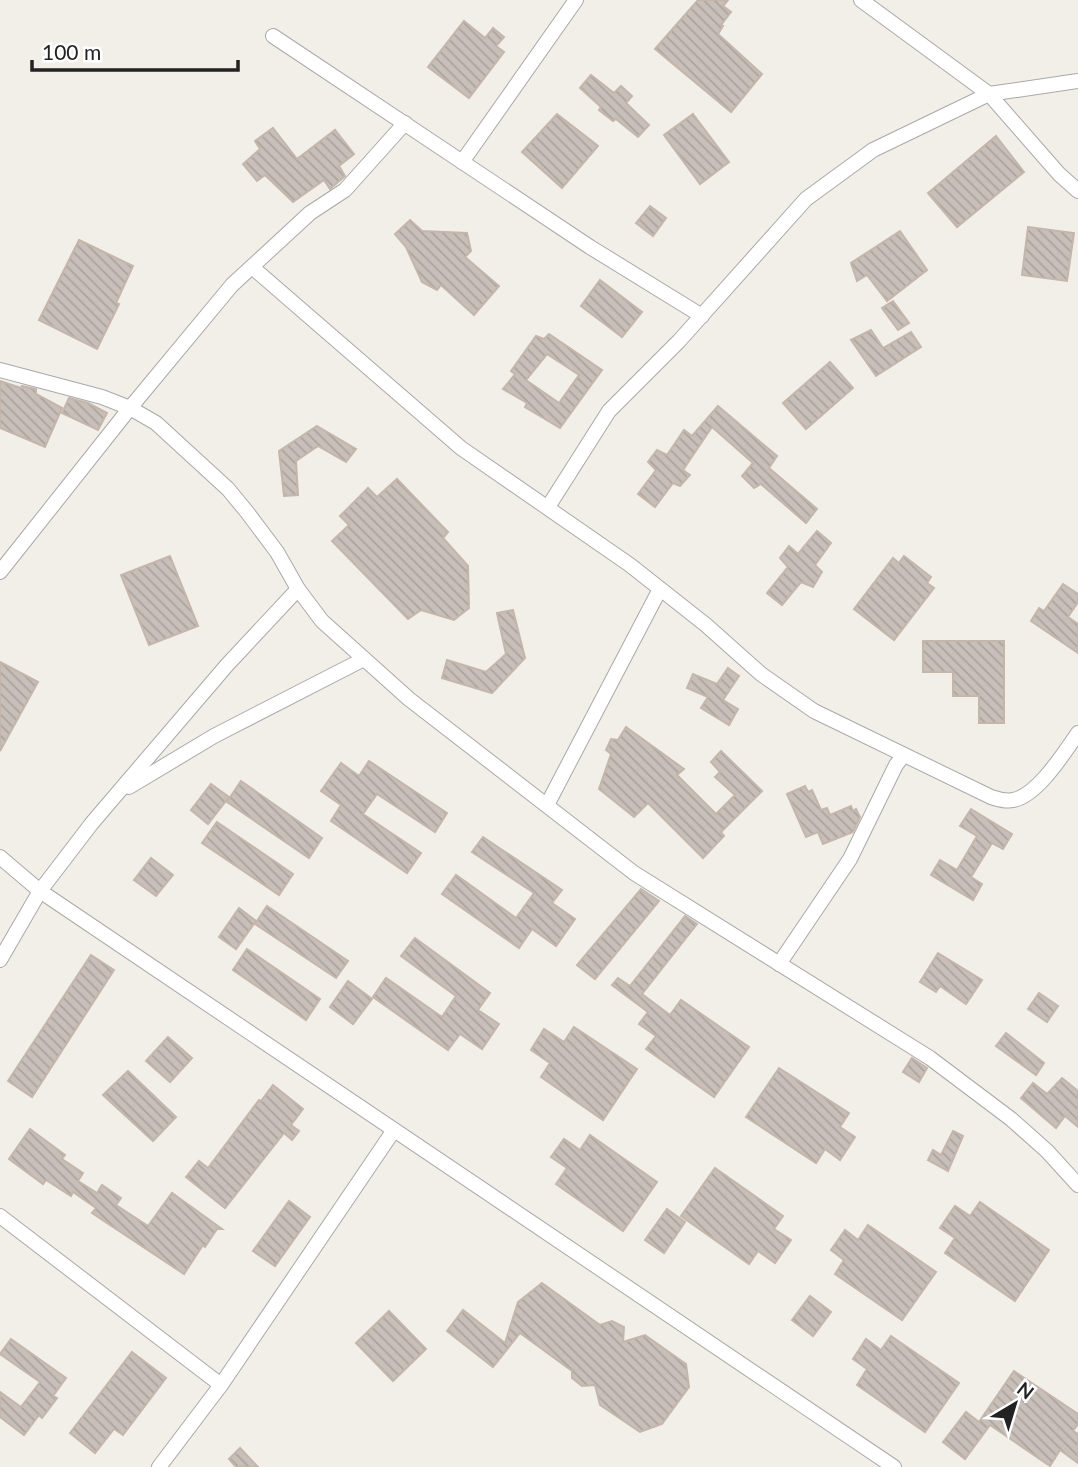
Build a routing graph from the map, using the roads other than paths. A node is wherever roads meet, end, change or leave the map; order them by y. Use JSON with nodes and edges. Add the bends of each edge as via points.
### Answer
{"nodes":[{"id":1,"x":576,"y":0,"type":"edge"},
{"id":2,"x":861,"y":0,"type":"edge"},
{"id":3,"x":273,"y":36,"type":"dead end"},
{"id":4,"x":1078,"y":81,"type":"edge"},
{"id":5,"x":989,"y":94,"type":"junction"},
{"id":6,"x":405,"y":123,"type":"junction"},
{"id":7,"x":462,"y":162,"type":"junction"},
{"id":8,"x":1078,"y":191,"type":"edge"},
{"id":9,"x":252,"y":267,"type":"junction"},
{"id":10,"x":702,"y":316,"type":"junction"},
{"id":11,"x":0,"y":370,"type":"edge"},
{"id":12,"x":130,"y":408,"type":"junction"},
{"id":13,"x":548,"y":507,"type":"junction"},
{"id":14,"x":0,"y":572,"type":"edge"},
{"id":15,"x":298,"y":589,"type":"junction"},
{"id":16,"x":660,"y":589,"type":"junction"},
{"id":17,"x":364,"y":659,"type":"junction"},
{"id":18,"x":1078,"y":733,"type":"edge"},
{"id":19,"x":903,"y":756,"type":"junction"},
{"id":20,"x":118,"y":793,"type":"junction"},
{"id":21,"x":547,"y":805,"type":"junction"},
{"id":22,"x":0,"y":858,"type":"edge"},
{"id":23,"x":40,"y":891,"type":"junction"},
{"id":24,"x":0,"y":960,"type":"edge"},
{"id":25,"x":779,"y":964,"type":"junction"},
{"id":26,"x":394,"y":1130,"type":"junction"},
{"id":27,"x":1078,"y":1185,"type":"edge"},
{"id":28,"x":0,"y":1216,"type":"edge"},
{"id":29,"x":220,"y":1385,"type":"junction"},
{"id":30,"x":159,"y":1467,"type":"edge"},
{"id":31,"x":894,"y":1467,"type":"edge"}],
"edges":[{"from":1,"to":7,"type":"street"},
{"from":2,"to":5,"type":"street"},
{"from":3,"to":6,"type":"street"},
{"from":4,"to":5,"type":"street"},
{"from":5,"to":8,"type":"street"},
{"from":5,"to":10,"type":"street","via":[[873,150],[806,199]]},
{"from":6,"to":7,"type":"street"},
{"from":6,"to":9,"type":"street","via":[[345,190],[310,213]]},
{"from":7,"to":10,"type":"street"},
{"from":9,"to":12,"type":"street"},
{"from":9,"to":13,"type":"street","via":[[461,448]]},
{"from":10,"to":13,"type":"street","via":[[609,411]]},
{"from":11,"to":12,"type":"street"},
{"from":12,"to":14,"type":"street"},
{"from":12,"to":15,"type":"street","via":[[156,424],[228,489],[277,552]]},
{"from":13,"to":16,"type":"street"},
{"from":15,"to":17,"type":"street","via":[[322,621]]},
{"from":15,"to":20,"type":"street"},
{"from":16,"to":19,"type":"street","via":[[761,674],[814,711]]},
{"from":16,"to":21,"type":"street"},
{"from":17,"to":20,"type":"street","via":[[214,736]]},
{"from":17,"to":21,"type":"street"},
{"from":18,"to":19,"type":"street","via":[[1029,794],[1015,800],[990,797]]},
{"from":19,"to":25,"type":"street","via":[[850,859]]},
{"from":20,"to":23,"type":"street"},
{"from":21,"to":25,"type":"street","via":[[634,873]]},
{"from":22,"to":23,"type":"street"},
{"from":23,"to":24,"type":"street"},
{"from":23,"to":26,"type":"street"},
{"from":25,"to":27,"type":"street","via":[[964,1083],[1047,1151]]},
{"from":26,"to":29,"type":"street"},
{"from":26,"to":31,"type":"street"},
{"from":28,"to":29,"type":"street"},
{"from":29,"to":30,"type":"street"}]}
